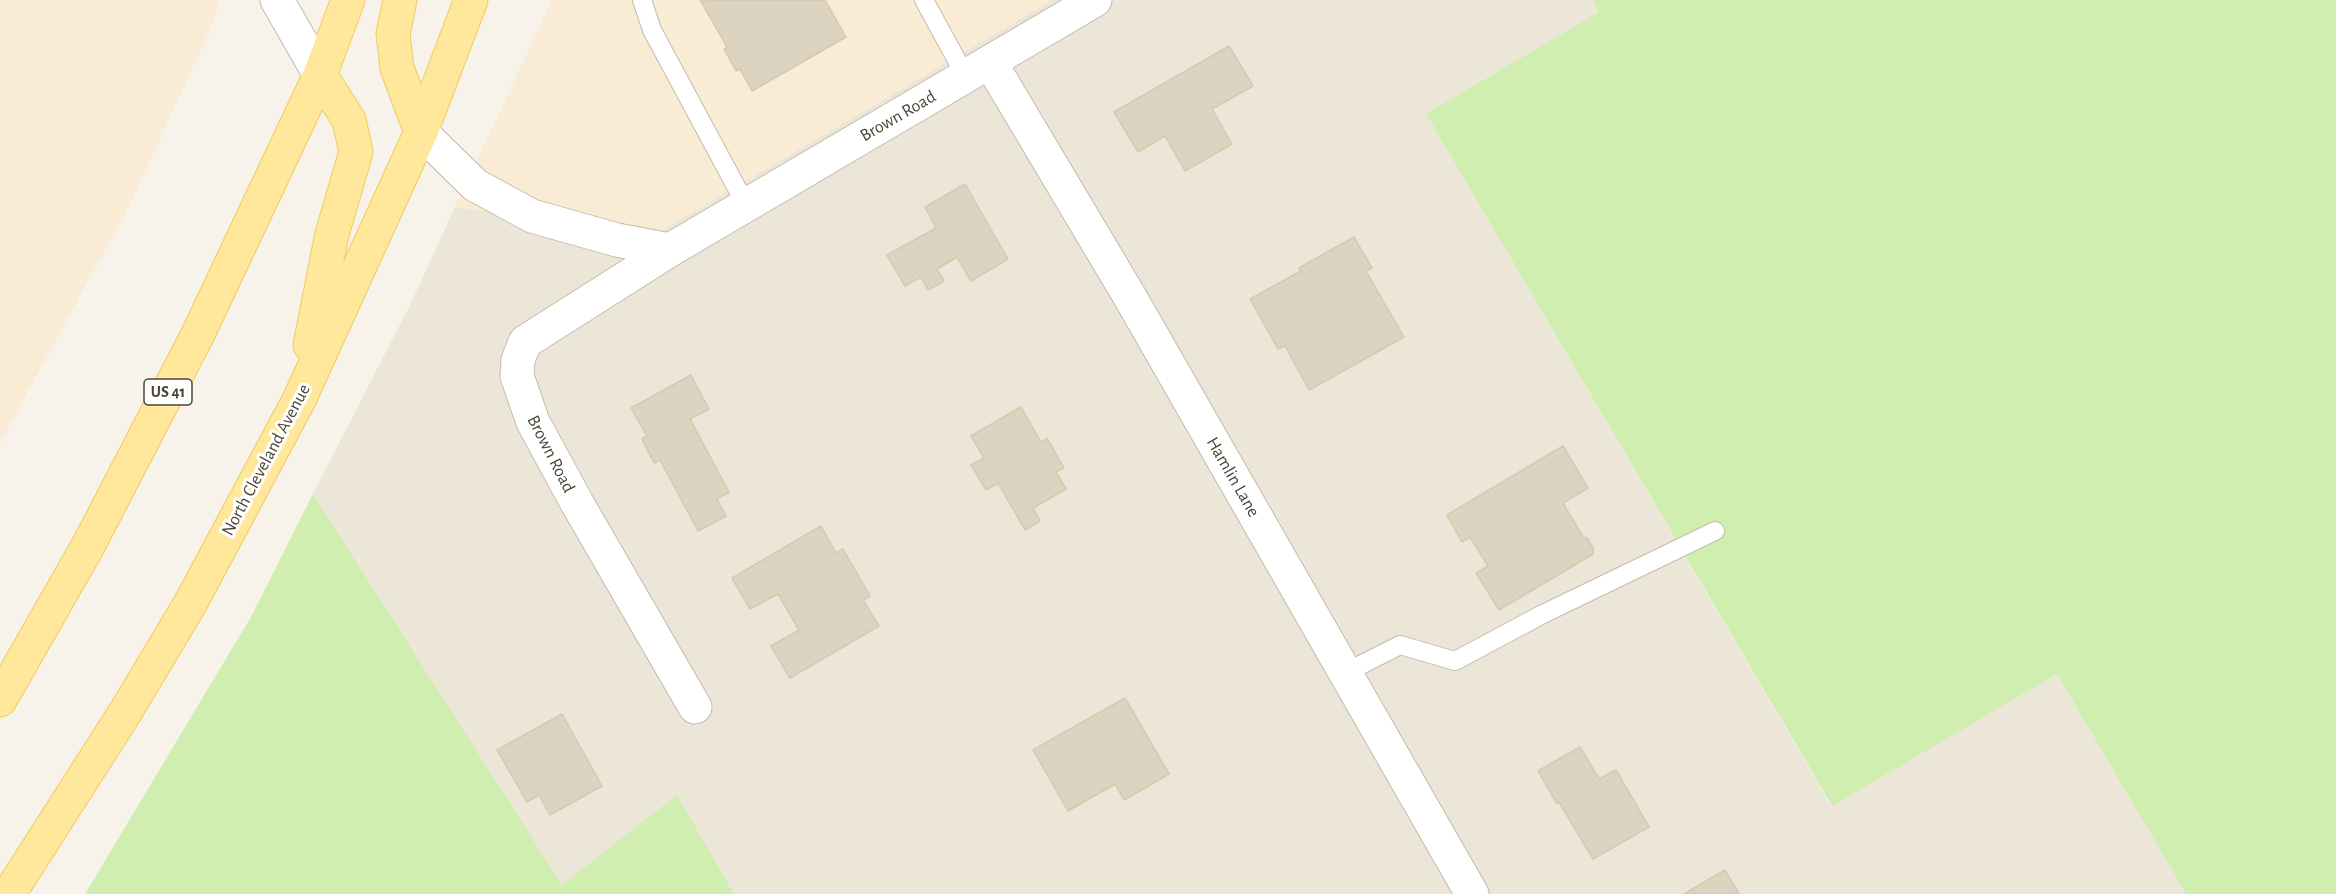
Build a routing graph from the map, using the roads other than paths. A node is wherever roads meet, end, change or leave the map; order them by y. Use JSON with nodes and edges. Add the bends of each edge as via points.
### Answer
{"nodes":[{"id":1,"x":277,"y":0,"type":"edge"},
{"id":2,"x":348,"y":0,"type":"edge"},
{"id":3,"x":400,"y":0,"type":"edge"},
{"id":4,"x":471,"y":0,"type":"edge"},
{"id":5,"x":642,"y":0,"type":"edge"},
{"id":6,"x":924,"y":0,"type":"edge"},
{"id":7,"x":1095,"y":0,"type":"edge"},
{"id":8,"x":978,"y":69,"type":"junction"},
{"id":9,"x":320,"y":75,"type":"junction"},
{"id":10,"x":421,"y":132,"type":"junction"},
{"id":11,"x":746,"y":205,"type":"junction"},
{"id":12,"x":670,"y":250,"type":"junction"},
{"id":13,"x":299,"y":400,"type":"junction"},
{"id":14,"x":1715,"y":531,"type":"dead end"},
{"id":15,"x":1345,"y":673,"type":"junction"},
{"id":16,"x":0,"y":700,"type":"edge"},
{"id":17,"x":696,"y":707,"type":"dead end"},
{"id":18,"x":11,"y":893,"type":"edge"},
{"id":19,"x":1472,"y":894,"type":"edge"}],
"edges":[{"from":1,"to":9,"type":"street"},
{"from":2,"to":9,"type":"main road","number":"US 41"},
{"from":3,"to":10,"type":"main road","via":[[393,34],[397,68]]},
{"from":4,"to":10,"type":"main road","name":"North Cleveland Avenue"},
{"from":5,"to":11,"type":"lane","via":[[652,30]]},
{"from":6,"to":8,"type":"lane"},
{"from":7,"to":8,"type":"street","name":"Brown Road"},
{"from":8,"to":11,"type":"street","name":"Brown Road"},
{"from":8,"to":15,"type":"street","name":"Hamlin Lane","via":[[1124,287]]},
{"from":9,"to":13,"type":"main road","via":[[349,120],[356,152],[332,234]]},
{"from":9,"to":16,"type":"main road","number":"US 41","via":[[193,344],[88,546]]},
{"from":10,"to":12,"type":"street","via":[[475,185],[532,216]]},
{"from":10,"to":13,"type":"main road","name":"North Cleveland Avenue"},
{"from":11,"to":12,"type":"street","name":"Brown Road"},
{"from":12,"to":17,"type":"street","name":"Brown Road","via":[[525,342],[517,376],[538,432],[576,503]]},
{"from":13,"to":18,"type":"main road","name":"North Cleveland Avenue","via":[[190,604]]},
{"from":14,"to":15,"type":"lane","via":[[1455,661],[1400,645]]},
{"from":15,"to":19,"type":"street","name":"Hamlin Lane"}]}
